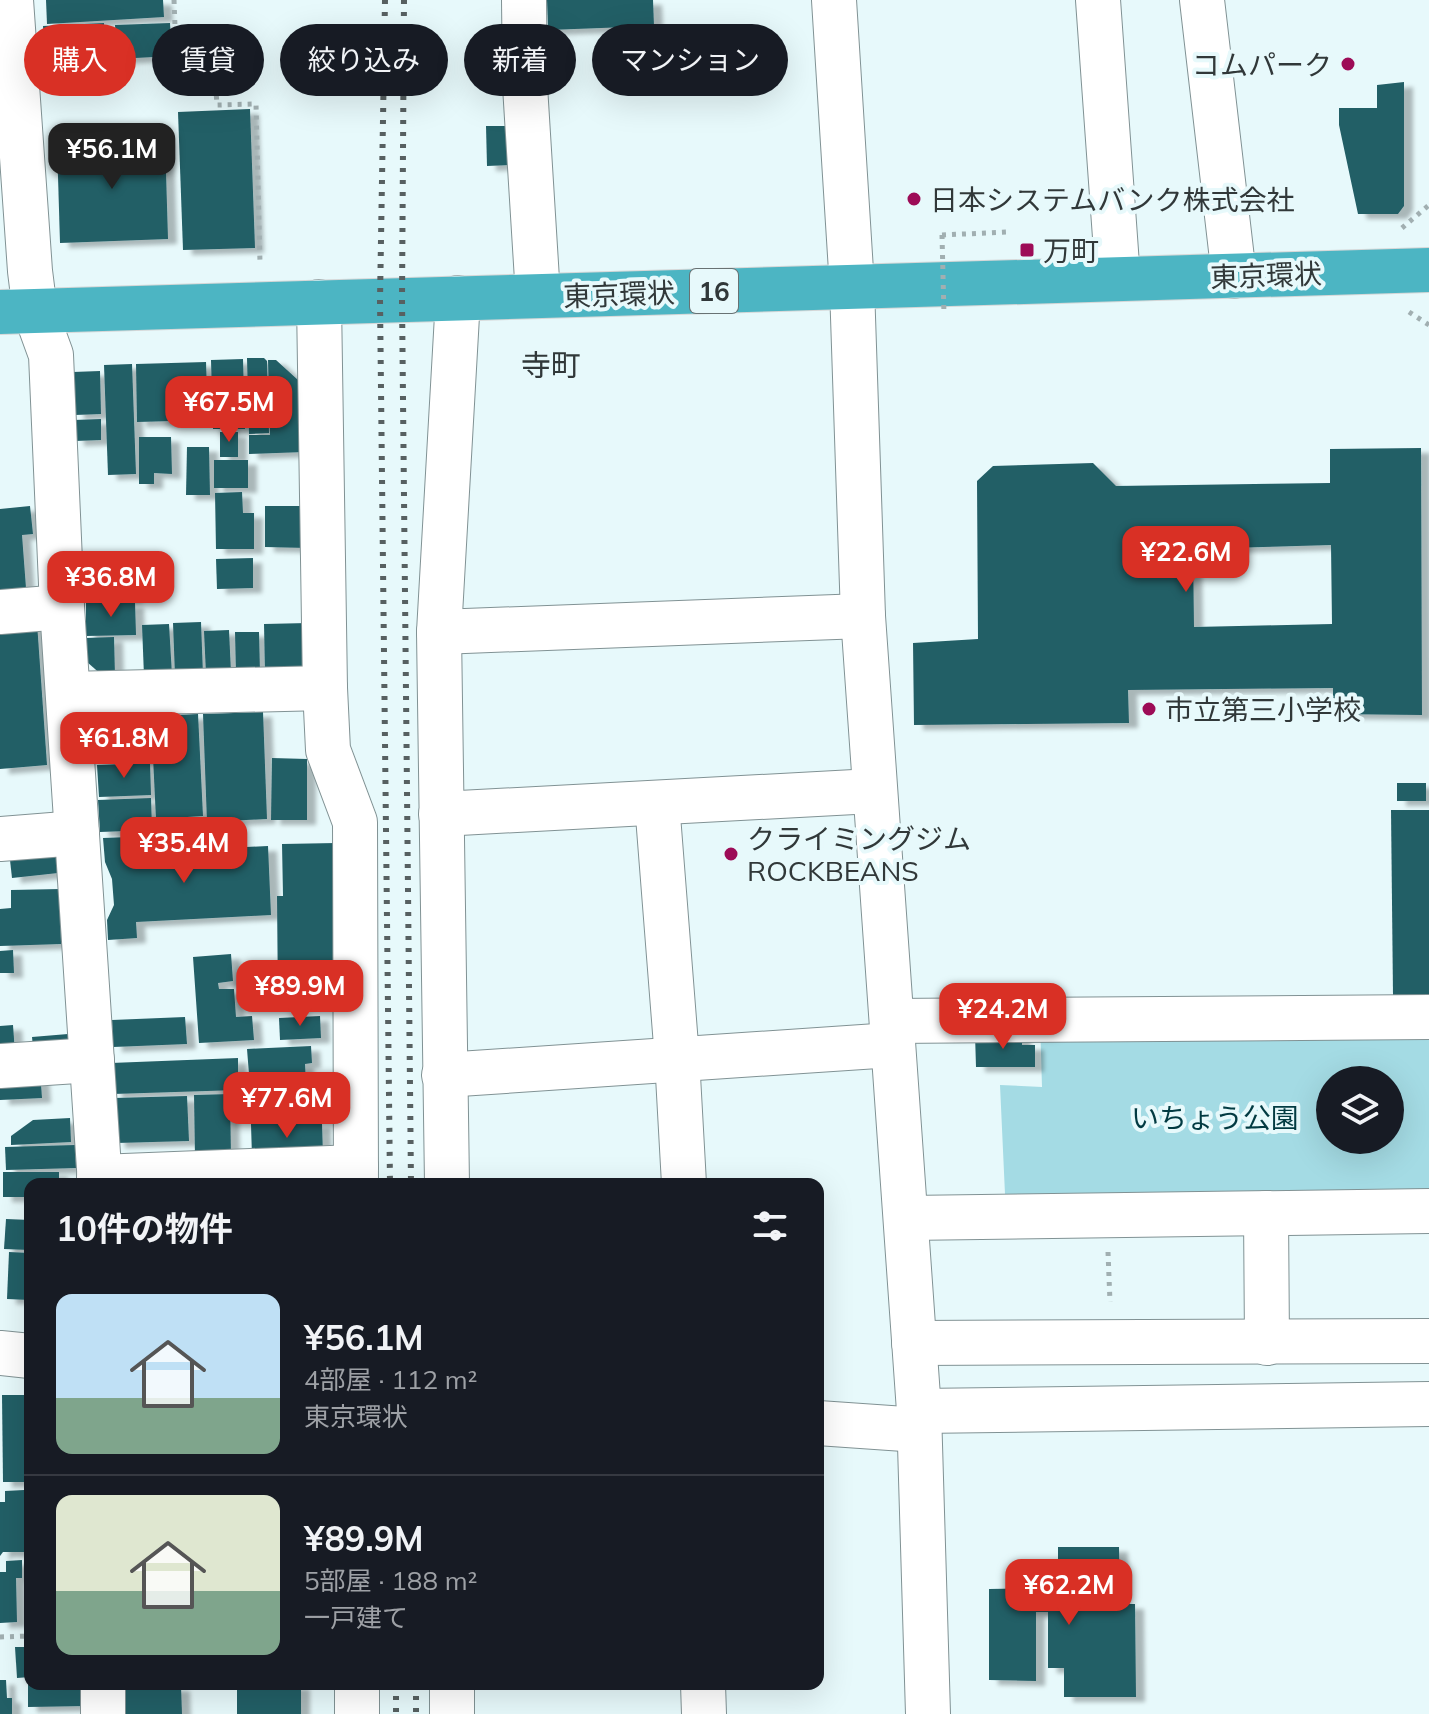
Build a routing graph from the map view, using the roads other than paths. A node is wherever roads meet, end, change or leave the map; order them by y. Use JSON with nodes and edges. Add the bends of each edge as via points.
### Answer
{"nodes":[{"id":1,"x":11,"y":0,"type":"edge"},
{"id":2,"x":524,"y":0,"type":"edge"},
{"id":3,"x":834,"y":0,"type":"edge"},
{"id":4,"x":1098,"y":0,"type":"edge"},
{"id":5,"x":1202,"y":0,"type":"edge"},
{"id":6,"x":1429,"y":270,"type":"edge"},
{"id":7,"x":1234,"y":276,"type":"junction"},
{"id":8,"x":1118,"y":279,"type":"junction"},
{"id":9,"x":852,"y":287,"type":"junction"},
{"id":10,"x":538,"y":296,"type":"junction"},
{"id":11,"x":458,"y":298,"type":"junction"},
{"id":12,"x":319,"y":302,"type":"junction"},
{"id":13,"x":18,"y":311,"type":"edge"},
{"id":14,"x":62,"y":607,"type":"junction"},
{"id":15,"x":0,"y":612,"type":"edge"},
{"id":16,"x":863,"y":616,"type":"junction"},
{"id":17,"x":439,"y":632,"type":"junction"},
{"id":18,"x":325,"y":688,"type":"junction"},
{"id":19,"x":68,"y":694,"type":"junction"},
{"id":20,"x":873,"y":791,"type":"junction"},
{"id":21,"x":657,"y":803,"type":"junction"},
{"id":22,"x":441,"y":814,"type":"junction"},
{"id":23,"x":77,"y":833,"type":"junction"},
{"id":24,"x":0,"y":839,"type":"edge"},
{"id":25,"x":1429,"y":1017,"type":"edge"},
{"id":26,"x":892,"y":1033,"type":"junction"},
{"id":27,"x":677,"y":1058,"type":"junction"},
{"id":28,"x":92,"y":1060,"type":"junction"},
{"id":29,"x":0,"y":1066,"type":"edge"},
{"id":30,"x":444,"y":1075,"type":"junction"},
{"id":31,"x":356,"y":1176,"type":"edge"},
{"id":32,"x":100,"y":1178,"type":"edge"},
{"id":33,"x":228,"y":1178,"type":"edge"},
{"id":34,"x":447,"y":1178,"type":"edge"},
{"id":35,"x":684,"y":1178,"type":"edge"},
{"id":36,"x":1429,"y":1211,"type":"edge"},
{"id":37,"x":1266,"y":1213,"type":"junction"},
{"id":38,"x":907,"y":1218,"type":"junction"},
{"id":39,"x":1429,"y":1341,"type":"edge"},
{"id":40,"x":914,"y":1343,"type":"junction"},
{"id":41,"x":1267,"y":1343,"type":"junction"},
{"id":42,"x":0,"y":1353,"type":"edge"},
{"id":43,"x":24,"y":1355,"type":"edge"},
{"id":44,"x":1429,"y":1404,"type":"edge"},
{"id":45,"x":919,"y":1421,"type":"junction"},
{"id":46,"x":824,"y":1423,"type":"edge"},
{"id":47,"x":103,"y":1690,"type":"edge"},
{"id":48,"x":357,"y":1690,"type":"edge"},
{"id":49,"x":452,"y":1690,"type":"edge"},
{"id":50,"x":703,"y":1690,"type":"edge"},
{"id":51,"x":103,"y":1714,"type":"edge"},
{"id":52,"x":357,"y":1714,"type":"edge"},
{"id":53,"x":452,"y":1714,"type":"edge"},
{"id":54,"x":704,"y":1714,"type":"edge"},
{"id":55,"x":928,"y":1714,"type":"edge"}],
"edges":[{"from":1,"to":13,"type":"street"},
{"from":2,"to":10,"type":"street"},
{"from":3,"to":9,"type":"street"},
{"from":4,"to":8,"type":"street"},
{"from":5,"to":7,"type":"street"},
{"from":6,"to":7,"type":"highway","name":"東京環状","number":"16"},
{"from":7,"to":8,"type":"highway","name":"東京環状","number":"16"},
{"from":8,"to":9,"type":"highway","name":"東京環状","number":"16"},
{"from":9,"to":10,"type":"highway","name":"東京環状","number":"16"},
{"from":9,"to":16,"type":"street"},
{"from":10,"to":11,"type":"highway","name":"東京環状","number":"16"},
{"from":11,"to":12,"type":"highway","name":"東京環状","number":"16"},
{"from":11,"to":17,"type":"street"},
{"from":12,"to":13,"type":"highway","name":"東京環状","number":"16"},
{"from":12,"to":18,"type":"street"},
{"from":13,"to":14,"type":"street","via":[[51,355]]},
{"from":14,"to":15,"type":"street"},
{"from":14,"to":19,"type":"street"},
{"from":16,"to":17,"type":"street"},
{"from":16,"to":20,"type":"street"},
{"from":17,"to":22,"type":"street"},
{"from":18,"to":19,"type":"street"},
{"from":18,"to":31,"type":"street","via":[[328,750],[355,822]]},
{"from":19,"to":23,"type":"street"},
{"from":20,"to":21,"type":"street"},
{"from":20,"to":26,"type":"street"},
{"from":21,"to":22,"type":"street"},
{"from":21,"to":27,"type":"street"},
{"from":22,"to":30,"type":"street"},
{"from":23,"to":24,"type":"street"},
{"from":23,"to":28,"type":"street"},
{"from":25,"to":26,"type":"street"},
{"from":26,"to":27,"type":"street"},
{"from":26,"to":38,"type":"street"},
{"from":27,"to":30,"type":"street"},
{"from":27,"to":35,"type":"street"},
{"from":28,"to":29,"type":"street"},
{"from":28,"to":32,"type":"street"},
{"from":30,"to":34,"type":"street"},
{"from":31,"to":33,"type":"street"},
{"from":36,"to":37,"type":"street"},
{"from":37,"to":38,"type":"street"},
{"from":37,"to":41,"type":"street"},
{"from":38,"to":40,"type":"street"},
{"from":39,"to":41,"type":"street"},
{"from":40,"to":41,"type":"street"},
{"from":40,"to":45,"type":"street"},
{"from":42,"to":43,"type":"street"},
{"from":44,"to":45,"type":"street"},
{"from":45,"to":46,"type":"street"},
{"from":45,"to":55,"type":"street"},
{"from":47,"to":51,"type":"street"},
{"from":48,"to":52,"type":"street"},
{"from":49,"to":53,"type":"street"},
{"from":50,"to":54,"type":"street"}]}
